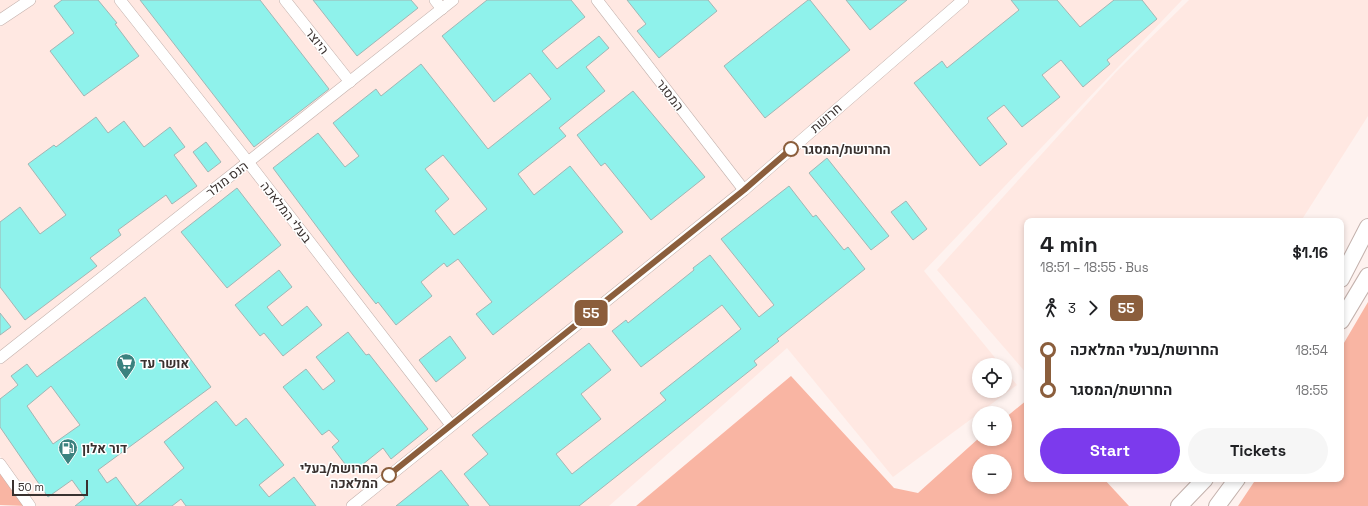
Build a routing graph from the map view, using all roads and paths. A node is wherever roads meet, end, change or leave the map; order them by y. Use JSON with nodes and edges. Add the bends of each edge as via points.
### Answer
{"nodes":[{"id":1,"x":30,"y":0,"type":"edge"},
{"id":2,"x":120,"y":0,"type":"edge"},
{"id":3,"x":285,"y":0,"type":"edge"},
{"id":4,"x":435,"y":0,"type":"edge"},
{"id":5,"x":454,"y":0,"type":"edge"},
{"id":6,"x":597,"y":0,"type":"edge"},
{"id":7,"x":963,"y":0,"type":"edge"},
{"id":8,"x":442,"y":9,"type":"junction"},
{"id":9,"x":0,"y":20,"type":"edge"},
{"id":10,"x":350,"y":82,"type":"junction"},
{"id":11,"x":248,"y":162,"type":"junction"},
{"id":12,"x":744,"y":190,"type":"junction"},
{"id":13,"x":1368,"y":227,"type":"edge"},
{"id":14,"x":1344,"y":273,"type":"edge"},
{"id":15,"x":1368,"y":276,"type":"edge"},
{"id":16,"x":1344,"y":316,"type":"edge"},
{"id":17,"x":0,"y":358,"type":"edge"},
{"id":18,"x":450,"y":425,"type":"junction"},
{"id":19,"x":0,"y":464,"type":"edge"},
{"id":20,"x":1202,"y":482,"type":"edge"},
{"id":21,"x":1235,"y":482,"type":"edge"},
{"id":22,"x":30,"y":506,"type":"edge"},
{"id":23,"x":352,"y":506,"type":"edge"},
{"id":24,"x":1179,"y":506,"type":"edge"},
{"id":25,"x":1217,"y":506,"type":"edge"}],
"edges":[{"from":1,"to":9,"type":"street"},
{"from":2,"to":11,"type":"street","name":"בעלי המלאכה"},
{"from":3,"to":10,"type":"street","name":"היוצר"},
{"from":4,"to":8,"type":"street"},
{"from":5,"to":8,"type":"street","name":"הנס מולר"},
{"from":6,"to":12,"type":"street","name":"המסגר"},
{"from":7,"to":12,"type":"street","name":"חרושת"},
{"from":8,"to":10,"type":"street","name":"הנס מולר"},
{"from":10,"to":11,"type":"street","name":"הנס מולר"},
{"from":11,"to":17,"type":"street","name":"הנס מולר"},
{"from":11,"to":18,"type":"street","name":"בעלי המלאכה"},
{"from":12,"to":18,"type":"street","name":"חרושת"},
{"from":13,"to":14,"type":"highway"},
{"from":15,"to":16,"type":"highway"},
{"from":18,"to":23,"type":"street","name":"חרושת"},
{"from":19,"to":22,"type":"street"},
{"from":20,"to":24,"type":"highway"},
{"from":21,"to":25,"type":"highway"}]}
